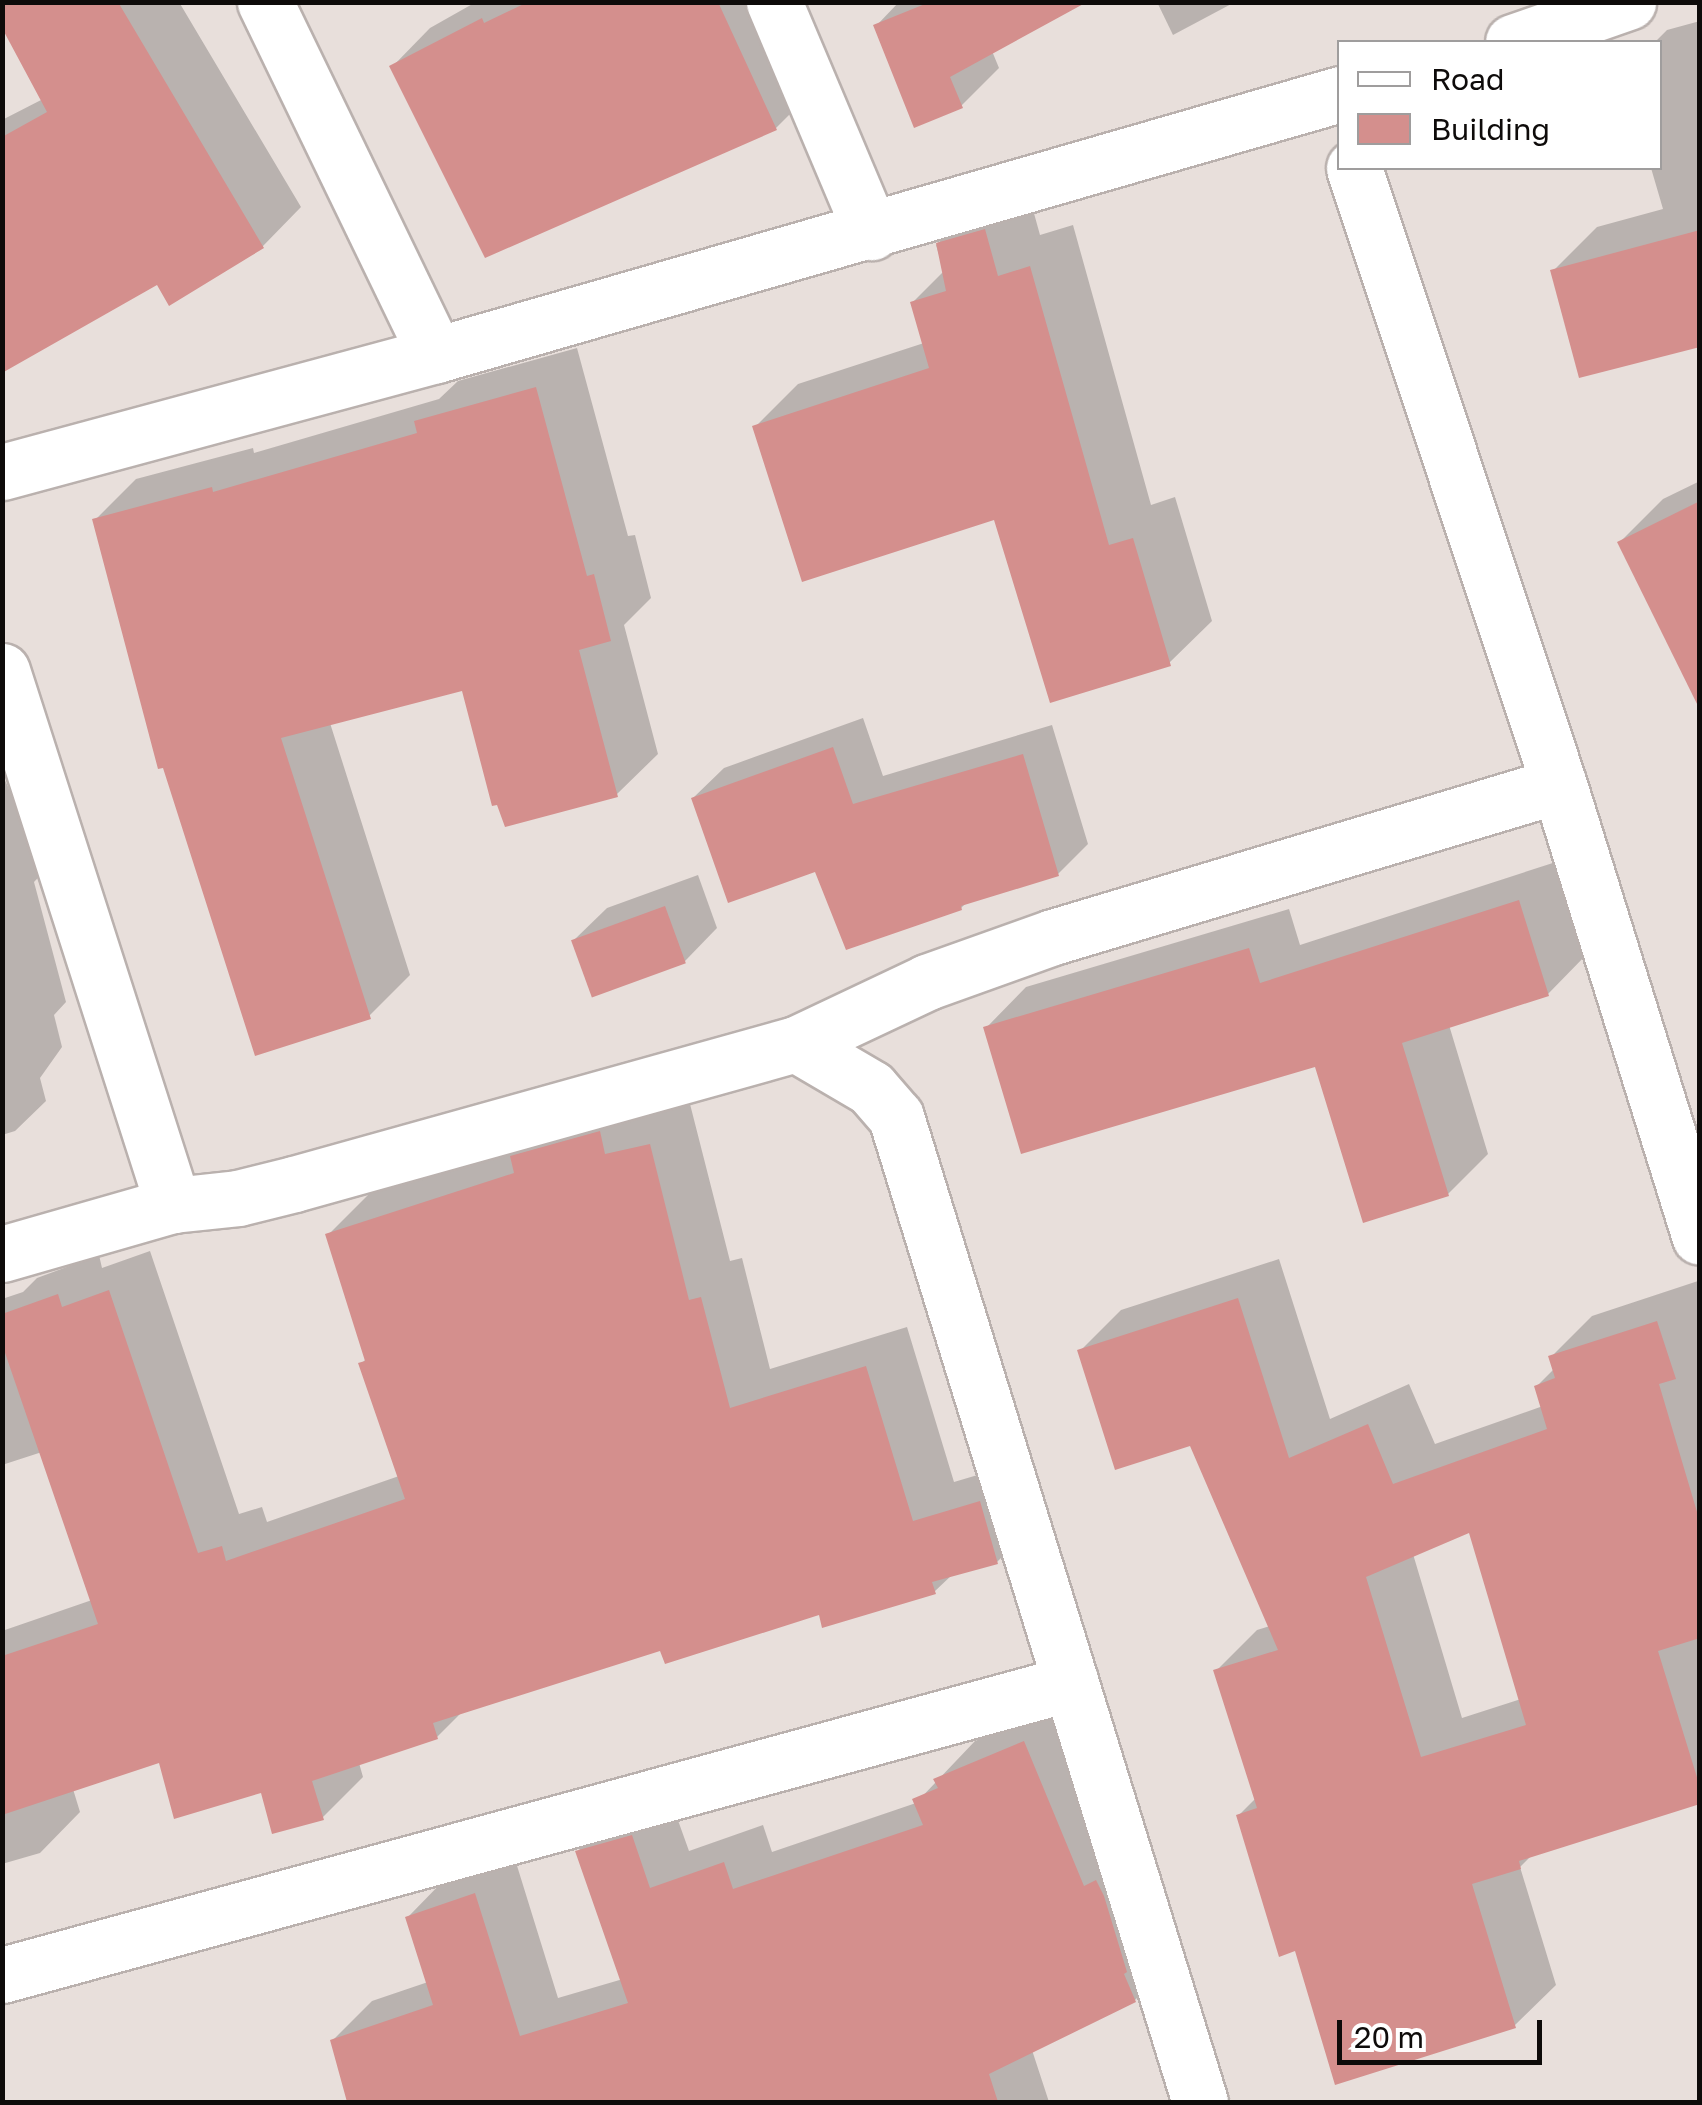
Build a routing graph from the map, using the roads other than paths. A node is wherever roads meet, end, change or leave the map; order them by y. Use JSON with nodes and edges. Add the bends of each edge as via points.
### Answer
{"nodes":[{"id":1,"x":265,"y":2,"type":"edge"},
{"id":2,"x":774,"y":2,"type":"edge"},
{"id":3,"x":1628,"y":2,"type":"edge"},
{"id":4,"x":1527,"y":26,"type":"edge"},
{"id":5,"x":1336,"y":105,"type":"edge"},
{"id":6,"x":1355,"y":170,"type":"edge"},
{"id":7,"x":871,"y":232,"type":"junction"},
{"id":8,"x":436,"y":355,"type":"junction"},
{"id":9,"x":2,"y":472,"type":"edge"},
{"id":10,"x":2,"y":671,"type":"edge"},
{"id":11,"x":1559,"y":785,"type":"junction"},
{"id":12,"x":796,"y":1044,"type":"junction"},
{"id":13,"x":173,"y":1204,"type":"junction"},
{"id":14,"x":1700,"y":1237,"type":"edge"},
{"id":15,"x":2,"y":1254,"type":"edge"},
{"id":16,"x":1072,"y":1683,"type":"junction"},
{"id":17,"x":2,"y":1975,"type":"edge"},
{"id":18,"x":1200,"y":2102,"type":"edge"}],
"edges":[{"from":1,"to":8,"type":"street"},
{"from":2,"to":7,"type":"street"},
{"from":3,"to":4,"type":"street"},
{"from":5,"to":7,"type":"street"},
{"from":6,"to":11,"type":"street"},
{"from":7,"to":8,"type":"street"},
{"from":8,"to":9,"type":"street"},
{"from":10,"to":13,"type":"street"},
{"from":11,"to":12,"type":"street","via":[[1053,938],[927,982]]},
{"from":11,"to":14,"type":"street"},
{"from":12,"to":13,"type":"street","via":[[294,1184]]},
{"from":12,"to":16,"type":"street","via":[[870,1088],[896,1117]]},
{"from":13,"to":15,"type":"street"},
{"from":16,"to":17,"type":"street"},
{"from":16,"to":18,"type":"street"}]}
